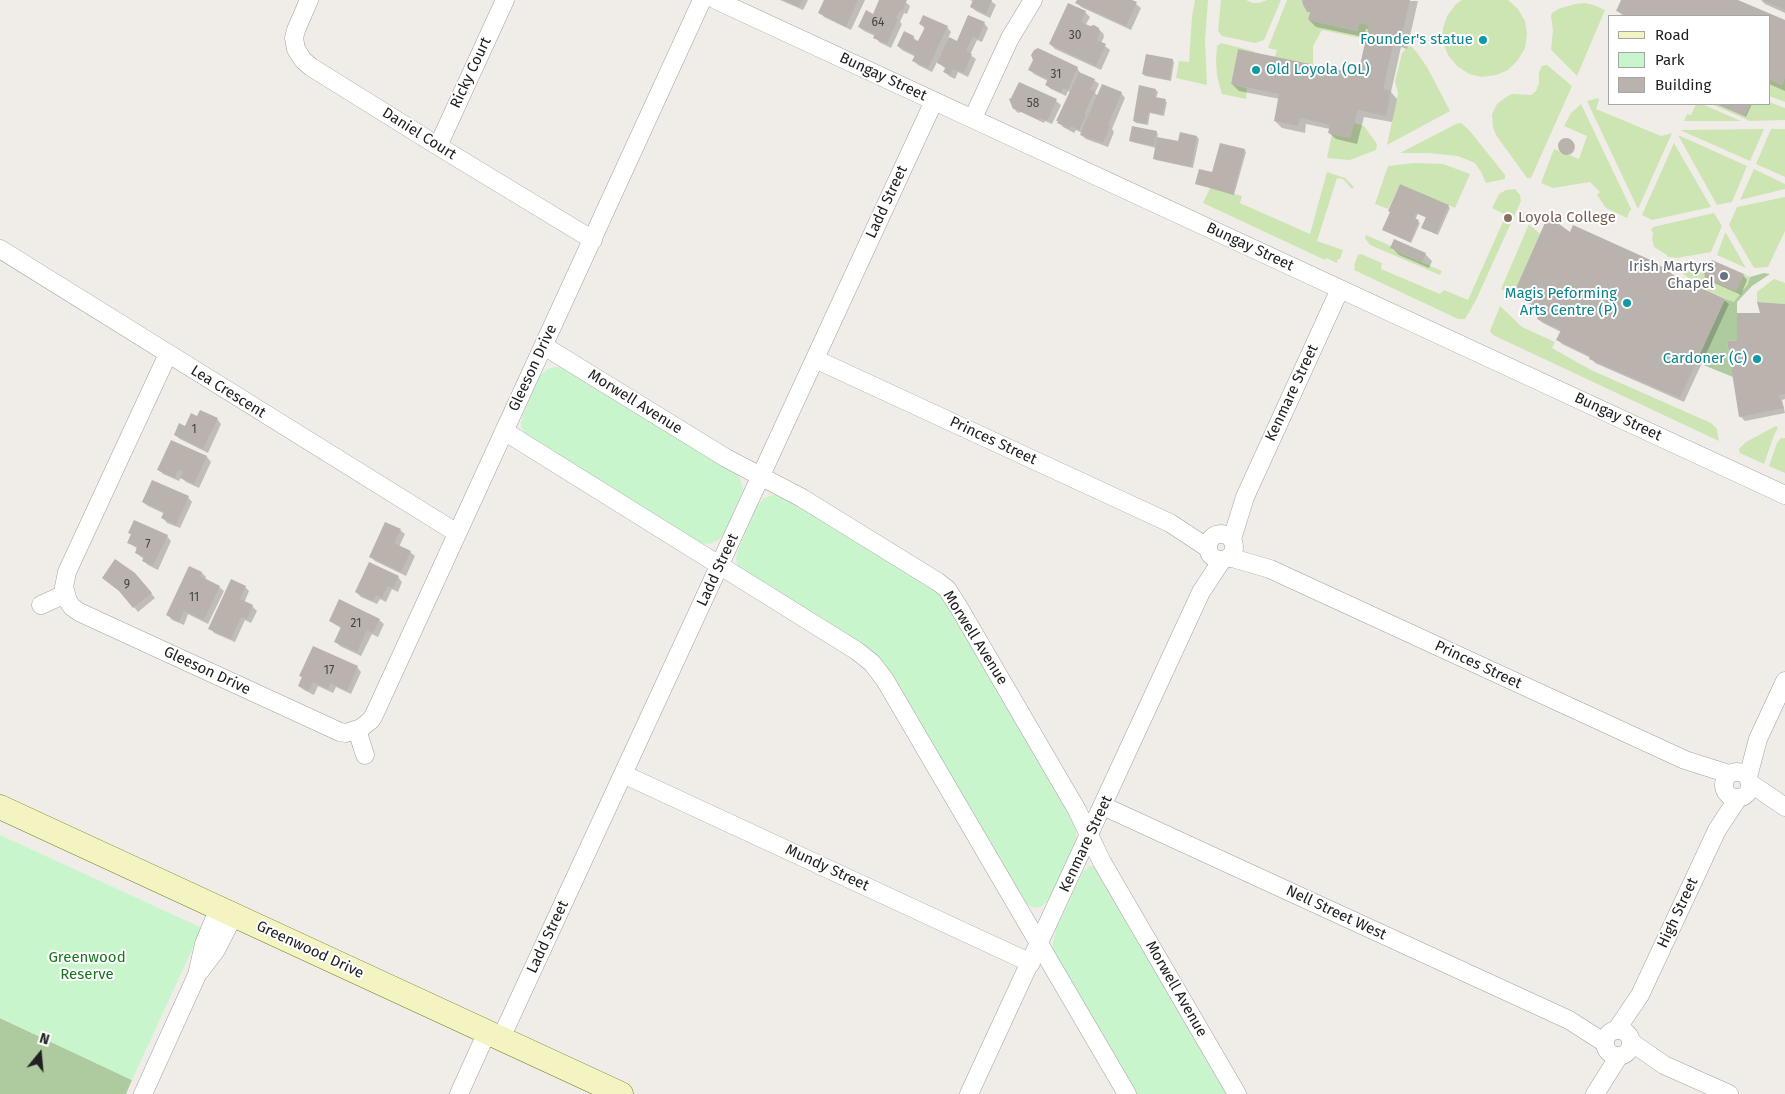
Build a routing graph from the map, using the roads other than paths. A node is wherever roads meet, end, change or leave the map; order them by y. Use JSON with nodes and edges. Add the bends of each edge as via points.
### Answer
{"nodes":[{"id":1,"x":309,"y":0,"type":"edge"},
{"id":2,"x":505,"y":0,"type":"edge"},
{"id":3,"x":702,"y":0,"type":"edge"},
{"id":4,"x":716,"y":0,"type":"edge"},
{"id":5,"x":1033,"y":0,"type":"edge"},
{"id":6,"x":934,"y":101,"type":"junction"},
{"id":7,"x":973,"y":118,"type":"junction"},
{"id":8,"x":438,"y":146,"type":"junction"},
{"id":9,"x":593,"y":240,"type":"junction"},
{"id":10,"x":0,"y":249,"type":"edge"},
{"id":11,"x":1340,"y":289,"type":"junction"},
{"id":12,"x":544,"y":346,"type":"junction"},
{"id":13,"x":168,"y":354,"type":"junction"},
{"id":14,"x":815,"y":359,"type":"junction"},
{"id":15,"x":504,"y":431,"type":"junction"},
{"id":16,"x":761,"y":476,"type":"junction"},
{"id":17,"x":1785,"y":495,"type":"edge"},
{"id":18,"x":457,"y":533,"type":"junction"},
{"id":19,"x":1221,"y":547,"type":"junction"},
{"id":20,"x":720,"y":566,"type":"junction"},
{"id":21,"x":65,"y":594,"type":"junction"},
{"id":22,"x":41,"y":605,"type":"dead end"},
{"id":23,"x":1785,"y":681,"type":"edge"},
{"id":24,"x":357,"y":730,"type":"junction"},
{"id":25,"x":365,"y":755,"type":"dead end"},
{"id":26,"x":623,"y":774,"type":"junction"},
{"id":27,"x":1737,"y":784,"type":"junction"},
{"id":28,"x":1103,"y":806,"type":"junction"},
{"id":29,"x":0,"y":807,"type":"edge"},
{"id":30,"x":1785,"y":807,"type":"edge"},
{"id":31,"x":1089,"y":836,"type":"junction"},
{"id":32,"x":226,"y":912,"type":"junction"},
{"id":33,"x":1040,"y":943,"type":"junction"},
{"id":34,"x":1031,"y":962,"type":"junction"},
{"id":35,"x":494,"y":1035,"type":"junction"},
{"id":36,"x":1618,"y":1043,"type":"junction"},
{"id":37,"x":1595,"y":1093,"type":"edge"},
{"id":38,"x":143,"y":1094,"type":"edge"},
{"id":39,"x":459,"y":1094,"type":"edge"},
{"id":40,"x":621,"y":1094,"type":"edge"},
{"id":41,"x":969,"y":1094,"type":"edge"},
{"id":42,"x":1127,"y":1094,"type":"edge"},
{"id":43,"x":1237,"y":1094,"type":"edge"},
{"id":44,"x":1729,"y":1094,"type":"edge"}],
"edges":[{"from":1,"to":8,"type":"street","name":"Daniel Court","via":[[294,38],[303,60]]},
{"from":2,"to":8,"type":"street","name":"Ricky Court"},
{"from":3,"to":9,"type":"street","name":"Gleeson Drive"},
{"from":4,"to":6,"type":"street","name":"Bungay Street"},
{"from":5,"to":7,"type":"street","via":[[1010,38]]},
{"from":6,"to":7,"type":"street","name":"Bungay Street"},
{"from":6,"to":14,"type":"street","name":"Ladd Street"},
{"from":7,"to":11,"type":"street","name":"Bungay Street"},
{"from":8,"to":9,"type":"street","name":"Daniel Court"},
{"from":9,"to":12,"type":"street","name":"Gleeson Drive"},
{"from":10,"to":13,"type":"street","name":"Lea Crescent"},
{"from":11,"to":17,"type":"street","name":"Bungay Street"},
{"from":11,"to":19,"type":"street","name":"Kenmare Street"},
{"from":12,"to":15,"type":"street","name":"Gleeson Drive"},
{"from":12,"to":16,"type":"street","name":"Morwell Avenue","via":[[726,458]]},
{"from":13,"to":18,"type":"street","name":"Lea Crescent"},
{"from":13,"to":21,"type":"street","via":[[67,572]]},
{"from":14,"to":16,"type":"street","name":"Ladd Street"},
{"from":14,"to":19,"type":"street","name":"Princes Street"},
{"from":15,"to":18,"type":"street","name":"Gleeson Drive"},
{"from":15,"to":20,"type":"street"},
{"from":16,"to":20,"type":"street","name":"Ladd Street"},
{"from":16,"to":31,"type":"street","name":"Morwell Avenue","via":[[802,498],[946,589]]},
{"from":18,"to":24,"type":"street","name":"Gleeson Drive","via":[[374,715]]},
{"from":19,"to":27,"type":"street","name":"Princes Street"},
{"from":19,"to":28,"type":"street","name":"Kenmare Street"},
{"from":20,"to":26,"type":"street","name":"Ladd Street"},
{"from":20,"to":33,"type":"street","via":[[857,651],[878,670]]},
{"from":21,"to":22,"type":"street"},
{"from":21,"to":24,"type":"street","name":"Gleeson Drive","via":[[78,612],[340,732]]},
{"from":23,"to":27,"type":"street","name":"High Street"},
{"from":24,"to":25,"type":"street"},
{"from":26,"to":34,"type":"street","name":"Mundy Street"},
{"from":26,"to":35,"type":"street","name":"Ladd Street"},
{"from":27,"to":30,"type":"street","name":"Princes Street"},
{"from":27,"to":36,"type":"street","name":"High Street"},
{"from":28,"to":31,"type":"street","name":"Kenmare Street"},
{"from":28,"to":36,"type":"street","name":"Nell Street West"},
{"from":29,"to":32,"type":"street","name":"Greenwood Drive"},
{"from":31,"to":33,"type":"street","name":"Kenmare Street"},
{"from":31,"to":43,"type":"street","name":"Morwell Avenue"},
{"from":32,"to":35,"type":"street","name":"Greenwood Drive"},
{"from":32,"to":38,"type":"street","via":[[204,944],[197,975]]},
{"from":33,"to":34,"type":"street","name":"Kenmare Street"},
{"from":33,"to":42,"type":"street"},
{"from":34,"to":41,"type":"street","name":"Kenmare Street"},
{"from":35,"to":39,"type":"street","name":"Ladd Street"},
{"from":35,"to":40,"type":"street","name":"Greenwood Drive"},
{"from":36,"to":37,"type":"street","name":"High Street"},
{"from":36,"to":44,"type":"street","name":"Nell Street West"}]}
